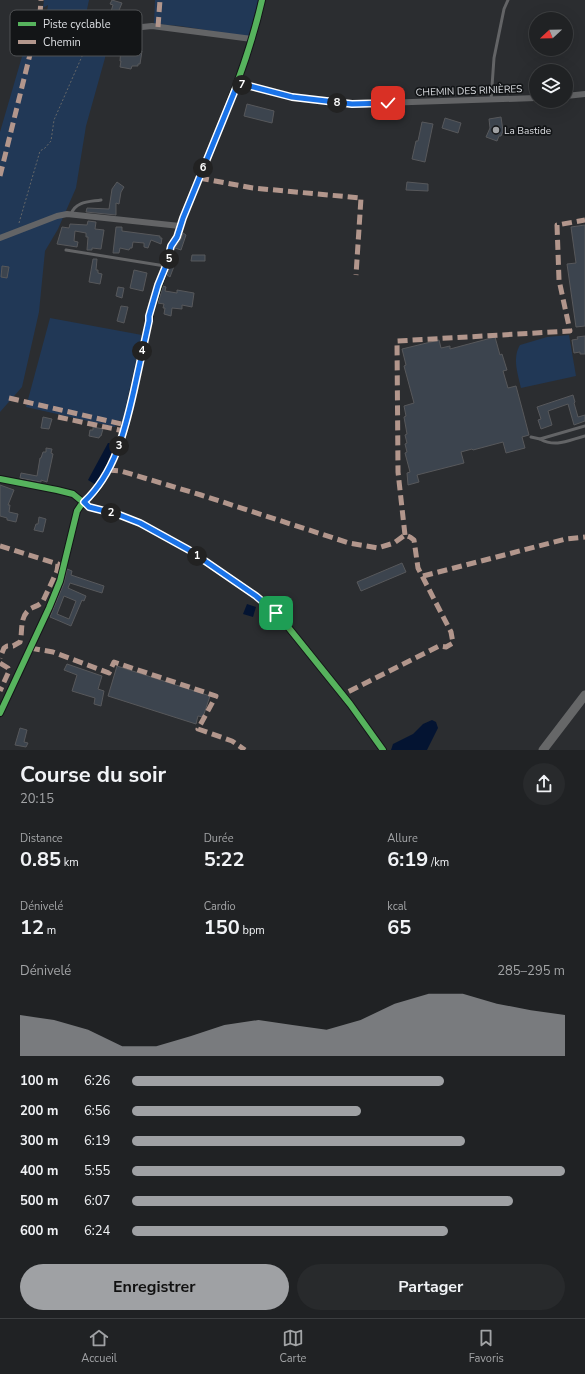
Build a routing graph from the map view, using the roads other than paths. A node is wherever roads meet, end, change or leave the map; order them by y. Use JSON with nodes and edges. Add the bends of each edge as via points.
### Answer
{"nodes":[{"id":1,"x":262,"y":0,"type":"edge"},
{"id":2,"x":508,"y":0,"type":"edge"},
{"id":3,"x":142,"y":27,"type":"edge"},
{"id":4,"x":252,"y":39,"type":"junction"},
{"id":5,"x":238,"y":83,"type":"junction"},
{"id":6,"x":585,"y":94,"type":"edge"},
{"id":7,"x":573,"y":95,"type":"edge"},
{"id":8,"x":529,"y":98,"type":"edge"},
{"id":9,"x":491,"y":100,"type":"junction"},
{"id":10,"x":101,"y":200,"type":"dead end"},
{"id":11,"x":71,"y":214,"type":"junction"},
{"id":12,"x":180,"y":226,"type":"junction"},
{"id":13,"x":0,"y":238,"type":"edge"},
{"id":14,"x":66,"y":250,"type":"dead end"},
{"id":15,"x":165,"y":266,"type":"junction"},
{"id":16,"x":585,"y":426,"type":"edge"},
{"id":17,"x":585,"y":436,"type":"edge"},
{"id":18,"x":531,"y":437,"type":"dead end"},
{"id":19,"x":540,"y":439,"type":"junction"},
{"id":20,"x":0,"y":479,"type":"edge"},
{"id":21,"x":84,"y":502,"type":"junction"},
{"id":22,"x":585,"y":695,"type":"edge"},
{"id":23,"x":0,"y":713,"type":"edge"},
{"id":24,"x":382,"y":750,"type":"edge"},
{"id":25,"x":543,"y":750,"type":"edge"}],
"edges":[{"from":1,"to":4,"type":"street"},
{"from":2,"to":9,"type":"lane","via":[[494,58]]},
{"from":3,"to":4,"type":"street","via":[[152,26]]},
{"from":4,"to":5,"type":"street"},
{"from":5,"to":9,"type":"street","name":"CHEMIN DES RINIÈRES","via":[[292,97],[352,104]]},
{"from":5,"to":12,"type":"street"},
{"from":6,"to":7,"type":"street"},
{"from":8,"to":9,"type":"street","name":"CHEMIN DES RINIÈRES"},
{"from":10,"to":11,"type":"lane","via":[[79,204]]},
{"from":11,"to":12,"type":"street"},
{"from":11,"to":13,"type":"street","via":[[57,216]]},
{"from":12,"to":15,"type":"street"},
{"from":14,"to":15,"type":"lane"},
{"from":15,"to":21,"type":"street","via":[[150,313],[120,442],[114,459],[98,486]]},
{"from":16,"to":19,"type":"lane"},
{"from":17,"to":19,"type":"lane","via":[[554,444]]},
{"from":18,"to":19,"type":"lane"},
{"from":20,"to":21,"type":"street","via":[[76,495]]},
{"from":21,"to":23,"type":"street","via":[[76,515],[60,581]]},
{"from":21,"to":24,"type":"street","via":[[89,507],[128,518],[165,536],[256,596],[284,622],[350,704]]},
{"from":22,"to":25,"type":"street"}]}
